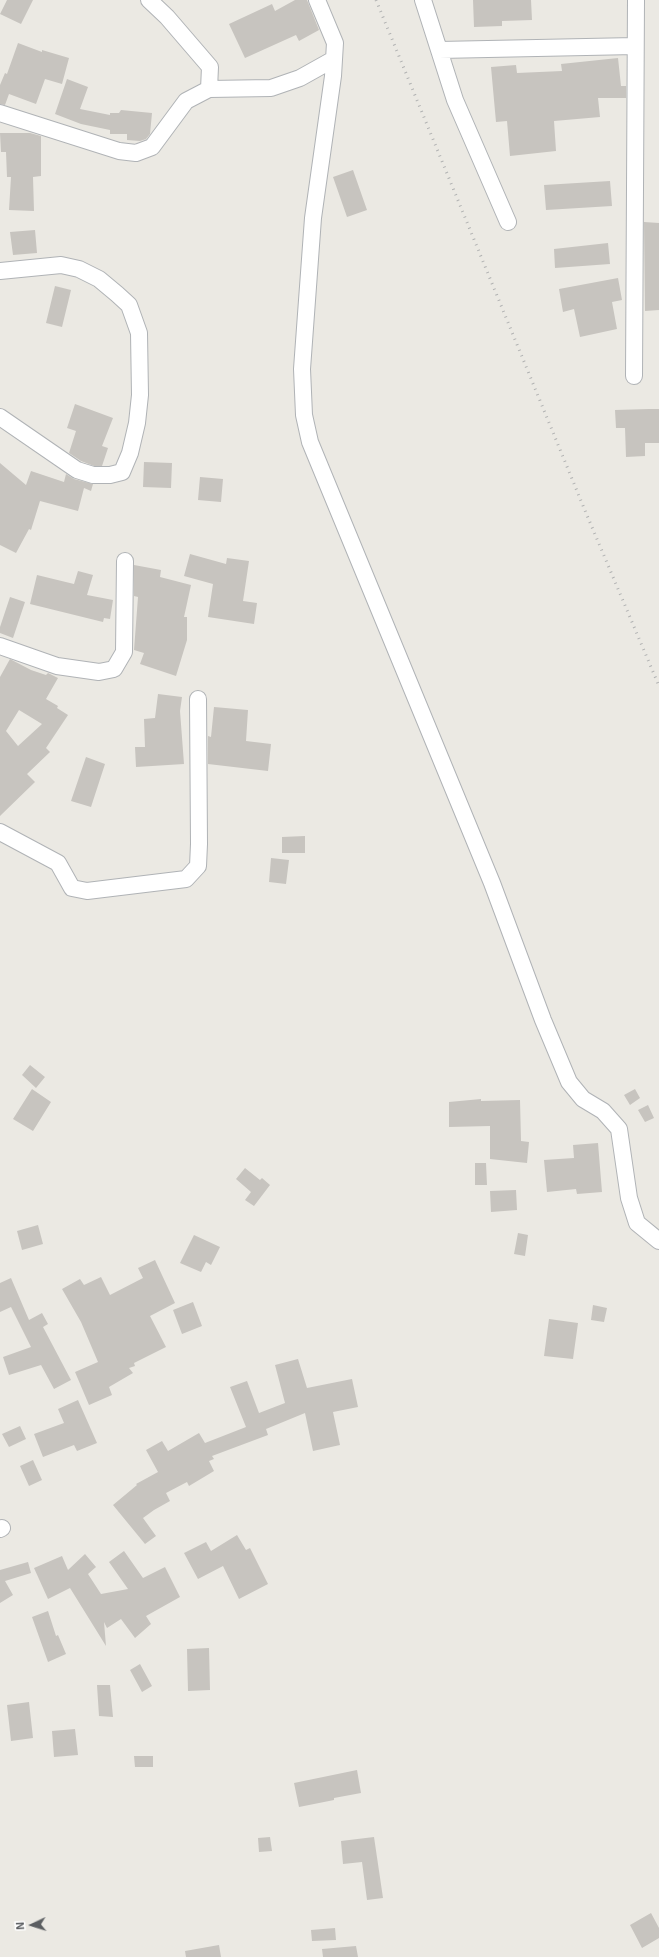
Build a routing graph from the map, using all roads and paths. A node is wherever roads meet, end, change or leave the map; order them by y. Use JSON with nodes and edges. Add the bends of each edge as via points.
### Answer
{"nodes":[{"id":1,"x":149,"y":0,"type":"edge"},
{"id":2,"x":317,"y":0,"type":"edge"},
{"id":3,"x":423,"y":0,"type":"edge"},
{"id":4,"x":636,"y":0,"type":"edge"},
{"id":5,"x":636,"y":46,"type":"junction"},
{"id":6,"x":439,"y":50,"type":"junction"},
{"id":7,"x":334,"y":59,"type":"junction"},
{"id":8,"x":209,"y":89,"type":"junction"},
{"id":9,"x":0,"y":112,"type":"edge"},
{"id":10,"x":508,"y":222,"type":"dead end"},
{"id":11,"x":0,"y":271,"type":"edge"},
{"id":12,"x":634,"y":376,"type":"dead end"},
{"id":13,"x":0,"y":417,"type":"edge"},
{"id":14,"x":125,"y":561,"type":"dead end"},
{"id":15,"x":0,"y":646,"type":"edge"},
{"id":16,"x":198,"y":699,"type":"dead end"},
{"id":17,"x":0,"y":832,"type":"edge"},
{"id":18,"x":659,"y":1241,"type":"edge"}],
"edges":[{"from":1,"to":8,"type":"street","via":[[210,67]]},
{"from":2,"to":7,"type":"street","via":[[335,43]]},
{"from":3,"to":6,"type":"street"},
{"from":4,"to":5,"type":"street"},
{"from":5,"to":6,"type":"street"},
{"from":5,"to":12,"type":"street"},
{"from":6,"to":10,"type":"street","via":[[454,100]]},
{"from":7,"to":8,"type":"street","via":[[300,78],[270,88]]},
{"from":7,"to":18,"type":"street","via":[[334,76],[313,218],[302,369],[304,415],[310,442],[492,883],[569,1082],[583,1099],[603,1111],[618,1129],[629,1198],[637,1223]]},
{"from":8,"to":9,"type":"street","via":[[186,101],[152,147],[136,153],[119,151]]},
{"from":11,"to":13,"type":"street","via":[[60,265],[79,269],[99,279],[117,294],[128,306],[139,334],[140,395],[130,453],[122,472],[110,475],[94,476],[78,470]]},
{"from":14,"to":15,"type":"street","via":[[124,652],[114,669],[99,672],[57,666]]},
{"from":16,"to":17,"type":"street","via":[[198,866],[186,879],[87,891],[72,888],[58,863]]}]}
